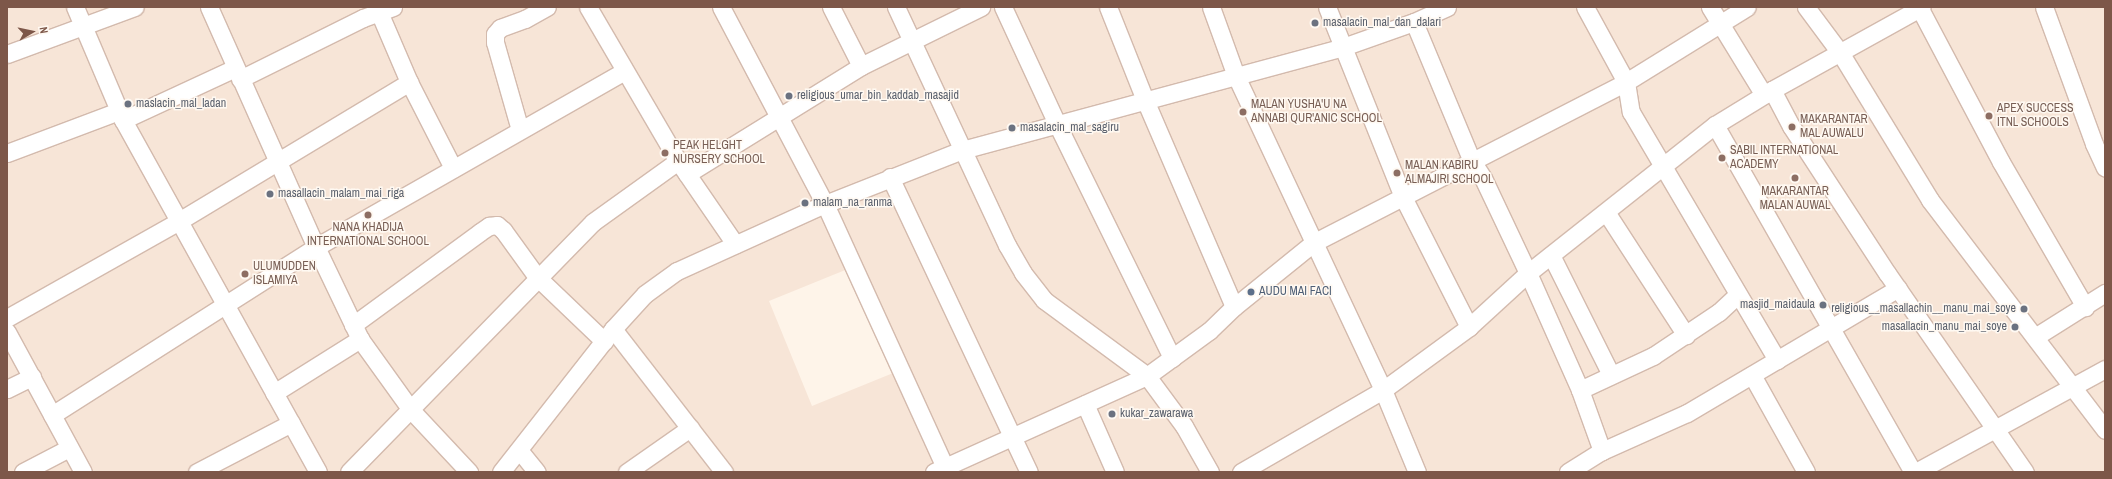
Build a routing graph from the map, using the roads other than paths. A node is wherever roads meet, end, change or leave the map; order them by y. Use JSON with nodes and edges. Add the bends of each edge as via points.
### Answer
{"nodes":[{"id":1,"x":75,"y":7,"type":"edge"},
{"id":2,"x":135,"y":7,"type":"edge"},
{"id":3,"x":209,"y":7,"type":"edge"},
{"id":4,"x":548,"y":7,"type":"edge"},
{"id":5,"x":588,"y":7,"type":"edge"},
{"id":6,"x":721,"y":7,"type":"edge"},
{"id":7,"x":831,"y":7,"type":"edge"},
{"id":8,"x":896,"y":7,"type":"edge"},
{"id":9,"x":982,"y":7,"type":"edge"},
{"id":10,"x":1004,"y":7,"type":"edge"},
{"id":11,"x":1108,"y":7,"type":"edge"},
{"id":12,"x":1211,"y":7,"type":"edge"},
{"id":13,"x":1327,"y":7,"type":"edge"},
{"id":14,"x":1448,"y":7,"type":"edge"},
{"id":15,"x":1585,"y":7,"type":"edge"},
{"id":16,"x":1710,"y":7,"type":"edge"},
{"id":17,"x":1747,"y":7,"type":"edge"},
{"id":18,"x":1806,"y":7,"type":"edge"},
{"id":19,"x":1920,"y":7,"type":"edge"},
{"id":20,"x":2044,"y":7,"type":"edge"},
{"id":21,"x":386,"y":10,"type":"edge"},
{"id":22,"x":1428,"y":11,"type":"edge"},
{"id":23,"x":1414,"y":22,"type":"junction"},
{"id":24,"x":1719,"y":22,"type":"junction"},
{"id":25,"x":82,"y":24,"type":"junction"},
{"id":26,"x":911,"y":41,"type":"junction"},
{"id":27,"x":1343,"y":47,"type":"junction"},
{"id":28,"x":7,"y":54,"type":"edge"},
{"id":29,"x":1841,"y":54,"type":"junction"},
{"id":30,"x":861,"y":66,"type":"junction"},
{"id":31,"x":624,"y":71,"type":"junction"},
{"id":32,"x":237,"y":74,"type":"junction"},
{"id":33,"x":1236,"y":76,"type":"junction"},
{"id":34,"x":409,"y":82,"type":"junction"},
{"id":35,"x":1626,"y":82,"type":"junction"},
{"id":36,"x":1768,"y":92,"type":"junction"},
{"id":37,"x":1145,"y":100,"type":"junction"},
{"id":38,"x":121,"y":115,"type":"junction"},
{"id":39,"x":780,"y":116,"type":"junction"},
{"id":40,"x":1057,"y":124,"type":"junction"},
{"id":41,"x":1715,"y":125,"type":"junction"},
{"id":42,"x":520,"y":130,"type":"junction"},
{"id":43,"x":962,"y":150,"type":"junction"},
{"id":44,"x":7,"y":153,"type":"edge"},
{"id":45,"x":277,"y":161,"type":"junction"},
{"id":46,"x":1472,"y":162,"type":"junction"},
{"id":47,"x":1664,"y":166,"type":"junction"},
{"id":48,"x":453,"y":168,"type":"junction"},
{"id":49,"x":682,"y":168,"type":"junction"},
{"id":50,"x":2105,"y":168,"type":"edge"},
{"id":51,"x":890,"y":177,"type":"junction"},
{"id":52,"x":1403,"y":197,"type":"junction"},
{"id":53,"x":825,"y":204,"type":"junction"},
{"id":54,"x":1606,"y":212,"type":"junction"},
{"id":55,"x":179,"y":220,"type":"junction"},
{"id":56,"x":1313,"y":243,"type":"junction"},
{"id":57,"x":735,"y":244,"type":"junction"},
{"id":58,"x":316,"y":247,"type":"junction"},
{"id":59,"x":1551,"y":255,"type":"junction"},
{"id":60,"x":1528,"y":273,"type":"junction"},
{"id":61,"x":537,"y":277,"type":"junction"},
{"id":62,"x":1898,"y":288,"type":"junction"},
{"id":63,"x":2105,"y":293,"type":"edge"},
{"id":64,"x":1737,"y":295,"type":"junction"},
{"id":65,"x":226,"y":305,"type":"junction"},
{"id":66,"x":1234,"y":307,"type":"junction"},
{"id":67,"x":2085,"y":307,"type":"junction"},
{"id":68,"x":7,"y":318,"type":"edge"},
{"id":69,"x":1469,"y":327,"type":"junction"},
{"id":70,"x":1832,"y":328,"type":"junction"},
{"id":71,"x":7,"y":332,"type":"edge"},
{"id":72,"x":357,"y":332,"type":"junction"},
{"id":73,"x":609,"y":335,"type":"junction"},
{"id":74,"x":1686,"y":335,"type":"junction"},
{"id":75,"x":2035,"y":337,"type":"junction"},
{"id":76,"x":1172,"y":358,"type":"junction"},
{"id":77,"x":1777,"y":360,"type":"junction"},
{"id":78,"x":2105,"y":370,"type":"edge"},
{"id":79,"x":1611,"y":375,"type":"junction"},
{"id":80,"x":1752,"y":375,"type":"junction"},
{"id":81,"x":1147,"y":376,"type":"junction"},
{"id":82,"x":32,"y":377,"type":"junction"},
{"id":83,"x":2074,"y":388,"type":"junction"},
{"id":84,"x":7,"y":389,"type":"edge"},
{"id":85,"x":1383,"y":390,"type":"junction"},
{"id":86,"x":1580,"y":390,"type":"junction"},
{"id":87,"x":274,"y":394,"type":"junction"},
{"id":88,"x":1086,"y":404,"type":"junction"},
{"id":89,"x":411,"y":410,"type":"junction"},
{"id":90,"x":52,"y":415,"type":"junction"},
{"id":91,"x":291,"y":423,"type":"junction"},
{"id":92,"x":690,"y":428,"type":"junction"},
{"id":93,"x":1995,"y":430,"type":"junction"},
{"id":94,"x":2105,"y":430,"type":"edge"},
{"id":95,"x":1013,"y":437,"type":"junction"},
{"id":96,"x":69,"y":448,"type":"junction"},
{"id":97,"x":519,"y":450,"type":"junction"},
{"id":98,"x":1602,"y":452,"type":"junction"},
{"id":99,"x":942,"y":470,"type":"edge"},
{"id":100,"x":23,"y":472,"type":"edge"},
{"id":101,"x":82,"y":472,"type":"edge"},
{"id":102,"x":197,"y":472,"type":"edge"},
{"id":103,"x":318,"y":472,"type":"edge"},
{"id":104,"x":349,"y":472,"type":"edge"},
{"id":105,"x":469,"y":472,"type":"edge"},
{"id":106,"x":501,"y":472,"type":"edge"},
{"id":107,"x":537,"y":472,"type":"edge"},
{"id":108,"x":627,"y":472,"type":"edge"},
{"id":109,"x":724,"y":472,"type":"edge"},
{"id":110,"x":1029,"y":472,"type":"edge"},
{"id":111,"x":1115,"y":472,"type":"edge"},
{"id":112,"x":1210,"y":472,"type":"edge"},
{"id":113,"x":1241,"y":472,"type":"edge"},
{"id":114,"x":1417,"y":472,"type":"edge"},
{"id":115,"x":1568,"y":472,"type":"edge"},
{"id":116,"x":1806,"y":472,"type":"edge"},
{"id":117,"x":1914,"y":472,"type":"edge"},
{"id":118,"x":2025,"y":472,"type":"edge"}],
"edges":[{"from":1,"to":25,"type":"street"},
{"from":2,"to":25,"type":"street"},
{"from":3,"to":32,"type":"street"},
{"from":4,"to":42,"type":"street","via":[[500,28],[495,34]]},
{"from":5,"to":31,"type":"street"},
{"from":6,"to":39,"type":"street"},
{"from":7,"to":30,"type":"street"},
{"from":8,"to":26,"type":"street"},
{"from":9,"to":26,"type":"street"},
{"from":10,"to":40,"type":"street"},
{"from":11,"to":37,"type":"street"},
{"from":12,"to":33,"type":"street"},
{"from":13,"to":27,"type":"street"},
{"from":14,"to":22,"type":"street"},
{"from":15,"to":35,"type":"street"},
{"from":16,"to":24,"type":"street"},
{"from":17,"to":24,"type":"street"},
{"from":18,"to":29,"type":"street"},
{"from":19,"to":29,"type":"street"},
{"from":19,"to":67,"type":"street","via":[[2001,162]]},
{"from":20,"to":50,"type":"street"},
{"from":21,"to":32,"type":"street"},
{"from":21,"to":34,"type":"street"},
{"from":22,"to":23,"type":"street"},
{"from":23,"to":27,"type":"street"},
{"from":23,"to":46,"type":"street"},
{"from":24,"to":35,"type":"street"},
{"from":24,"to":36,"type":"street"},
{"from":25,"to":28,"type":"street"},
{"from":25,"to":38,"type":"street"},
{"from":26,"to":30,"type":"street"},
{"from":26,"to":43,"type":"street"},
{"from":27,"to":33,"type":"street"},
{"from":27,"to":52,"type":"street"},
{"from":29,"to":36,"type":"street"},
{"from":29,"to":75,"type":"street","via":[[1930,200]]},
{"from":30,"to":39,"type":"street"},
{"from":31,"to":42,"type":"street"},
{"from":31,"to":49,"type":"street"},
{"from":32,"to":38,"type":"street"},
{"from":32,"to":45,"type":"street"},
{"from":33,"to":37,"type":"street"},
{"from":33,"to":56,"type":"street"},
{"from":34,"to":45,"type":"street"},
{"from":34,"to":48,"type":"street"},
{"from":35,"to":46,"type":"street"},
{"from":35,"to":47,"type":"street","via":[[1631,112]]},
{"from":36,"to":41,"type":"street"},
{"from":36,"to":62,"type":"street"},
{"from":37,"to":40,"type":"street"},
{"from":37,"to":66,"type":"street"},
{"from":38,"to":44,"type":"street"},
{"from":38,"to":55,"type":"street"},
{"from":39,"to":49,"type":"street"},
{"from":39,"to":53,"type":"street"},
{"from":40,"to":43,"type":"street"},
{"from":40,"to":76,"type":"street"},
{"from":41,"to":47,"type":"street"},
{"from":41,"to":70,"type":"street"},
{"from":42,"to":48,"type":"street"},
{"from":43,"to":51,"type":"street"},
{"from":43,"to":81,"type":"street","via":[[1007,245],[1023,273],[1044,300]]},
{"from":45,"to":55,"type":"street"},
{"from":45,"to":58,"type":"street"},
{"from":46,"to":52,"type":"street"},
{"from":46,"to":60,"type":"street","via":[[1483,178]]},
{"from":47,"to":54,"type":"street"},
{"from":47,"to":64,"type":"street"},
{"from":48,"to":58,"type":"street"},
{"from":49,"to":57,"type":"street"},
{"from":49,"to":61,"type":"street","via":[[593,222]]},
{"from":51,"to":53,"type":"street"},
{"from":51,"to":95,"type":"street"},
{"from":52,"to":56,"type":"street"},
{"from":52,"to":69,"type":"street"},
{"from":53,"to":57,"type":"street"},
{"from":53,"to":99,"type":"street"},
{"from":54,"to":59,"type":"street"},
{"from":54,"to":74,"type":"street"},
{"from":55,"to":65,"type":"street"},
{"from":55,"to":68,"type":"street"},
{"from":56,"to":66,"type":"street"},
{"from":56,"to":85,"type":"street"},
{"from":57,"to":73,"type":"street","via":[[677,271],[645,294]]},
{"from":58,"to":65,"type":"street"},
{"from":58,"to":72,"type":"street"},
{"from":59,"to":60,"type":"street"},
{"from":59,"to":79,"type":"street"},
{"from":60,"to":69,"type":"street"},
{"from":60,"to":86,"type":"street"},
{"from":61,"to":72,"type":"street","via":[[503,230],[497,225],[489,226]]},
{"from":61,"to":73,"type":"street"},
{"from":61,"to":89,"type":"street"},
{"from":62,"to":70,"type":"street"},
{"from":62,"to":93,"type":"street"},
{"from":63,"to":67,"type":"street"},
{"from":64,"to":74,"type":"street","via":[[1719,312]]},
{"from":64,"to":77,"type":"street"},
{"from":65,"to":87,"type":"street"},
{"from":65,"to":90,"type":"street"},
{"from":66,"to":76,"type":"street","via":[[1209,331]]},
{"from":67,"to":75,"type":"street"},
{"from":69,"to":85,"type":"street"},
{"from":70,"to":77,"type":"street"},
{"from":70,"to":117,"type":"street"},
{"from":71,"to":82,"type":"street"},
{"from":72,"to":87,"type":"street"},
{"from":72,"to":89,"type":"street"},
{"from":73,"to":92,"type":"street"},
{"from":73,"to":97,"type":"street"},
{"from":74,"to":79,"type":"street","via":[[1653,356]]},
{"from":75,"to":83,"type":"street"},
{"from":76,"to":81,"type":"street"},
{"from":77,"to":80,"type":"street"},
{"from":78,"to":83,"type":"street"},
{"from":79,"to":86,"type":"street"},
{"from":80,"to":98,"type":"street","via":[[1687,413]]},
{"from":80,"to":116,"type":"street"},
{"from":81,"to":88,"type":"street"},
{"from":81,"to":112,"type":"street","via":[[1184,426]]},
{"from":82,"to":84,"type":"street"},
{"from":82,"to":90,"type":"street"},
{"from":83,"to":93,"type":"street"},
{"from":83,"to":94,"type":"street"},
{"from":85,"to":113,"type":"street"},
{"from":85,"to":114,"type":"street"},
{"from":86,"to":98,"type":"street"},
{"from":87,"to":91,"type":"street"},
{"from":88,"to":95,"type":"street"},
{"from":88,"to":111,"type":"street"},
{"from":89,"to":104,"type":"street"},
{"from":89,"to":105,"type":"street"},
{"from":90,"to":96,"type":"street"},
{"from":91,"to":102,"type":"street"},
{"from":91,"to":103,"type":"street"},
{"from":92,"to":108,"type":"street"},
{"from":92,"to":109,"type":"street"},
{"from":93,"to":117,"type":"street"},
{"from":93,"to":118,"type":"street"},
{"from":95,"to":99,"type":"street"},
{"from":95,"to":110,"type":"street"},
{"from":96,"to":100,"type":"street"},
{"from":96,"to":101,"type":"street"},
{"from":97,"to":106,"type":"street"},
{"from":97,"to":107,"type":"street"},
{"from":98,"to":115,"type":"street"}]}
